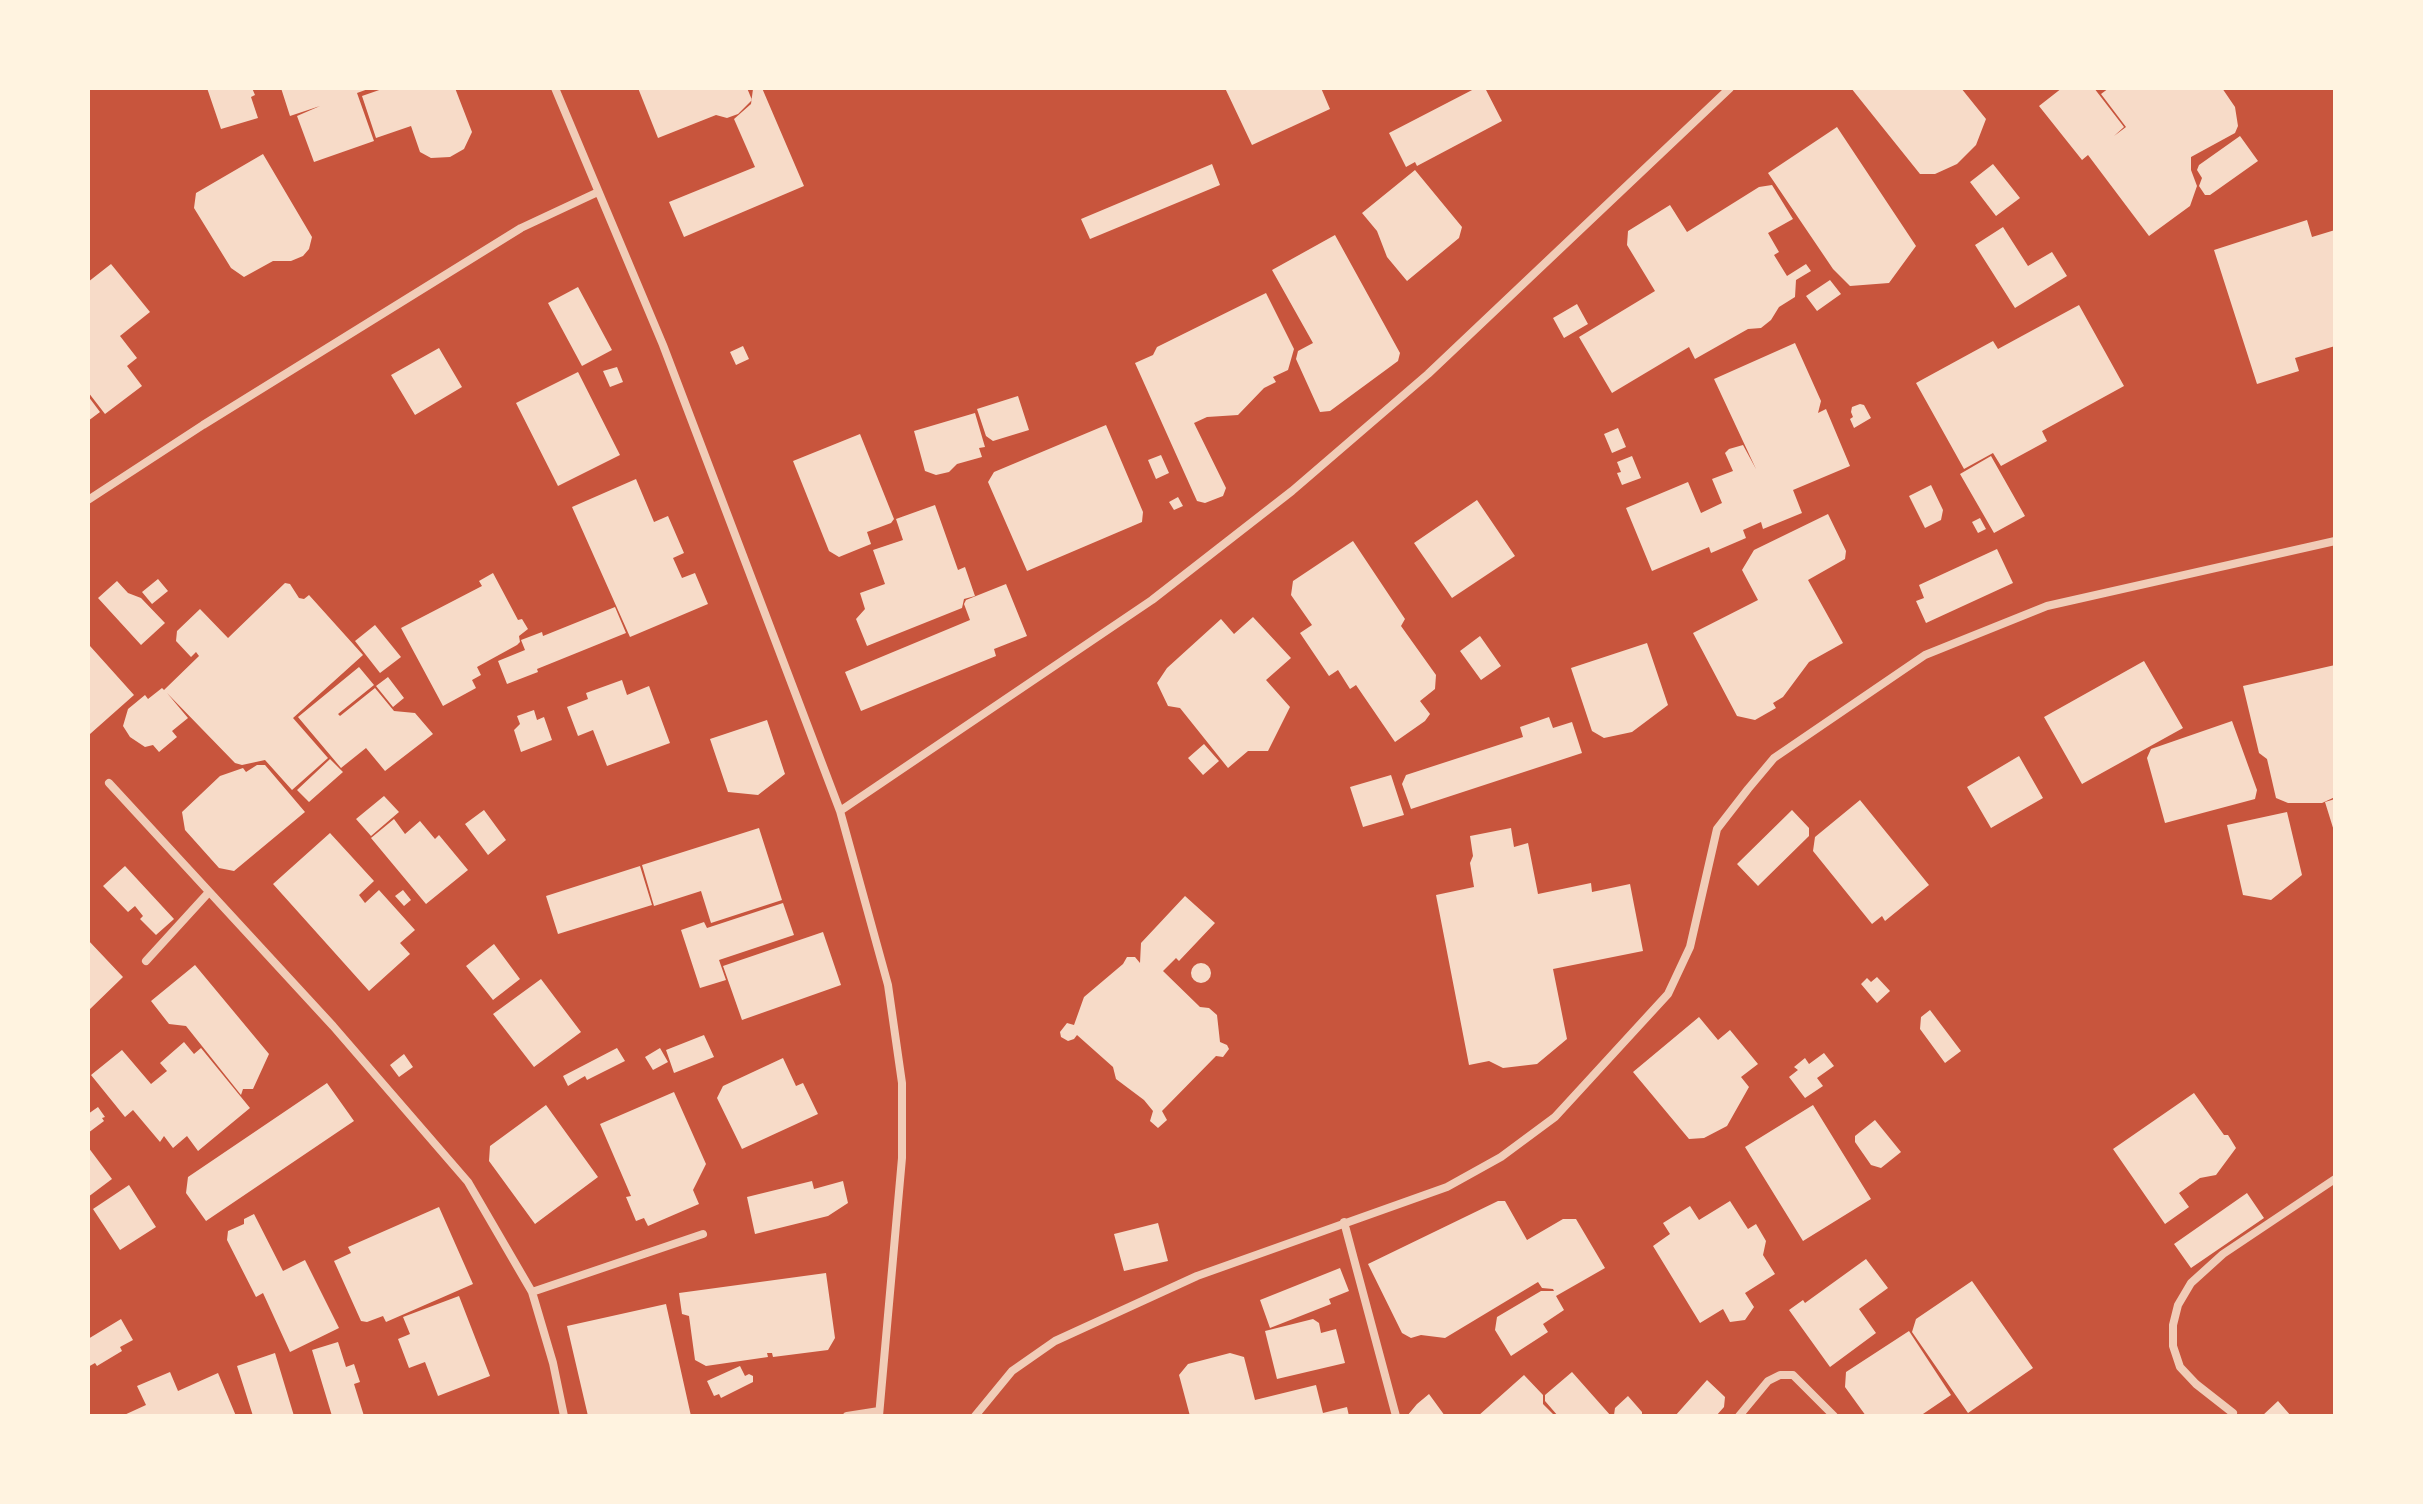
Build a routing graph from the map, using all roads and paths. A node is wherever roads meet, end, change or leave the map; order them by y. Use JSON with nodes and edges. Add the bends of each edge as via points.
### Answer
{"nodes":[{"id":1,"x":555,"y":88,"type":"edge"},
{"id":2,"x":1730,"y":88,"type":"edge"},
{"id":3,"x":598,"y":192,"type":"junction"},
{"id":4,"x":88,"y":500,"type":"edge"},
{"id":5,"x":2335,"y":541,"type":"edge"},
{"id":6,"x":109,"y":783,"type":"dead end"},
{"id":7,"x":840,"y":811,"type":"junction"},
{"id":8,"x":209,"y":892,"type":"junction"},
{"id":9,"x":146,"y":961,"type":"dead end"},
{"id":10,"x":2335,"y":1179,"type":"edge"},
{"id":11,"x":1344,"y":1222,"type":"junction"},
{"id":12,"x":703,"y":1234,"type":"dead end"},
{"id":13,"x":532,"y":1292,"type":"junction"},
{"id":14,"x":2233,"y":1413,"type":"dead end"},
{"id":15,"x":879,"y":1414,"type":"edge"},
{"id":16,"x":564,"y":1416,"type":"edge"},
{"id":17,"x":847,"y":1416,"type":"edge"},
{"id":18,"x":975,"y":1416,"type":"edge"},
{"id":19,"x":1396,"y":1416,"type":"edge"},
{"id":20,"x":1739,"y":1416,"type":"edge"},
{"id":21,"x":1834,"y":1416,"type":"edge"}],
"edges":[{"from":1,"to":3,"type":"street"},
{"from":2,"to":7,"type":"street","via":[[1428,374],[1292,491],[1152,600]]},
{"from":3,"to":4,"type":"street","via":[[521,228]]},
{"from":3,"to":7,"type":"street","via":[[669,360]]},
{"from":5,"to":11,"type":"street","via":[[2047,606],[1983,630],[1925,655],[1774,758],[1717,829],[1690,947],[1668,994],[1555,1117],[1501,1157],[1447,1187]]},
{"from":6,"to":8,"type":"street"},
{"from":7,"to":15,"type":"street","via":[[888,985],[902,1083],[902,1158]]},
{"from":8,"to":9,"type":"street"},
{"from":8,"to":13,"type":"street","via":[[468,1182]]},
{"from":10,"to":14,"type":"street","via":[[2223,1254],[2191,1283],[2178,1305],[2173,1346],[2180,1367]]},
{"from":11,"to":18,"type":"street","via":[[1197,1276],[1055,1341],[1012,1371]]},
{"from":11,"to":19,"type":"street"},
{"from":12,"to":13,"type":"street"},
{"from":13,"to":16,"type":"street"},
{"from":15,"to":17,"type":"street"},
{"from":20,"to":21,"type":"street","via":[[1768,1381],[1780,1375],[1793,1375]]}]}
